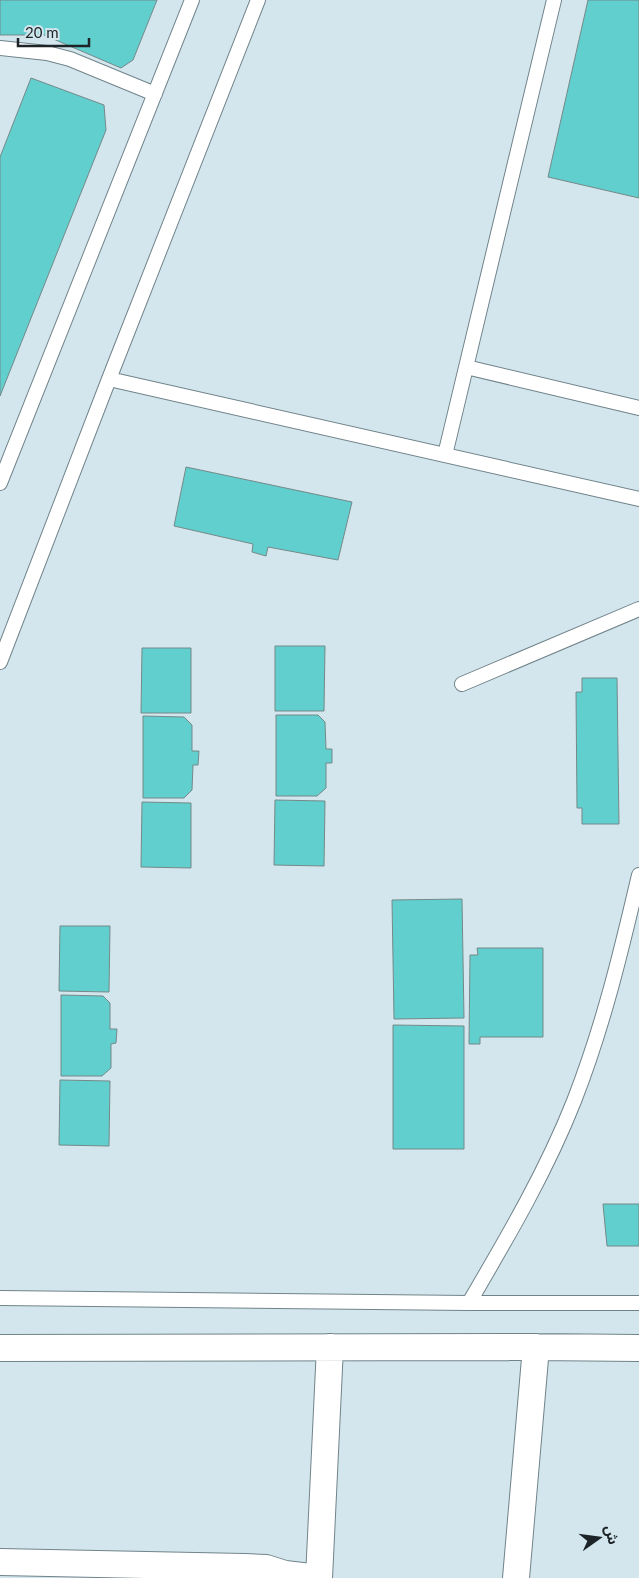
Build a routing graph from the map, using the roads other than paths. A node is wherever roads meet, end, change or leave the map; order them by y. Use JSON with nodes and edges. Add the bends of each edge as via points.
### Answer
{"nodes":[{"id":1,"x":192,"y":0,"type":"edge"},
{"id":2,"x":258,"y":0,"type":"edge"},
{"id":3,"x":554,"y":0,"type":"edge"},
{"id":4,"x":0,"y":48,"type":"edge"},
{"id":5,"x":154,"y":94,"type":"junction"},
{"id":6,"x":466,"y":367,"type":"junction"},
{"id":7,"x":109,"y":379,"type":"junction"},
{"id":8,"x":639,"y":408,"type":"edge"},
{"id":9,"x":5,"y":454,"type":"edge"},
{"id":10,"x":445,"y":455,"type":"junction"},
{"id":11,"x":0,"y":483,"type":"edge"},
{"id":12,"x":639,"y":499,"type":"edge"},
{"id":13,"x":639,"y":610,"type":"edge"},
{"id":14,"x":0,"y":662,"type":"edge"},
{"id":15,"x":462,"y":684,"type":"dead end"},
{"id":16,"x":639,"y":875,"type":"edge"},
{"id":17,"x":0,"y":1298,"type":"edge"},
{"id":18,"x":639,"y":1303,"type":"edge"},
{"id":19,"x":469,"y":1304,"type":"junction"},
{"id":20,"x":330,"y":1347,"type":"junction"},
{"id":21,"x":536,"y":1347,"type":"junction"},
{"id":22,"x":0,"y":1348,"type":"edge"},
{"id":23,"x":639,"y":1348,"type":"edge"},
{"id":24,"x":0,"y":1562,"type":"edge"},
{"id":25,"x":319,"y":1578,"type":"edge"},
{"id":26,"x":516,"y":1578,"type":"edge"}],
"edges":[{"from":1,"to":5,"type":"lane"},
{"from":2,"to":7,"type":"lane"},
{"from":3,"to":6,"type":"lane"},
{"from":4,"to":5,"type":"lane","via":[[70,58]]},
{"from":5,"to":9,"type":"lane"},
{"from":6,"to":8,"type":"lane"},
{"from":6,"to":10,"type":"lane"},
{"from":7,"to":10,"type":"lane"},
{"from":7,"to":14,"type":"lane"},
{"from":9,"to":11,"type":"lane"},
{"from":10,"to":12,"type":"lane"},
{"from":13,"to":15,"type":"lane"},
{"from":16,"to":19,"type":"lane","via":[[604,1015],[573,1103],[533,1190]]},
{"from":17,"to":19,"type":"lane"},
{"from":18,"to":19,"type":"lane"},
{"from":20,"to":21,"type":"street"},
{"from":20,"to":22,"type":"street"},
{"from":20,"to":25,"type":"street"},
{"from":21,"to":23,"type":"street"},
{"from":21,"to":26,"type":"street"},
{"from":24,"to":25,"type":"street","via":[[266,1568]]}]}
